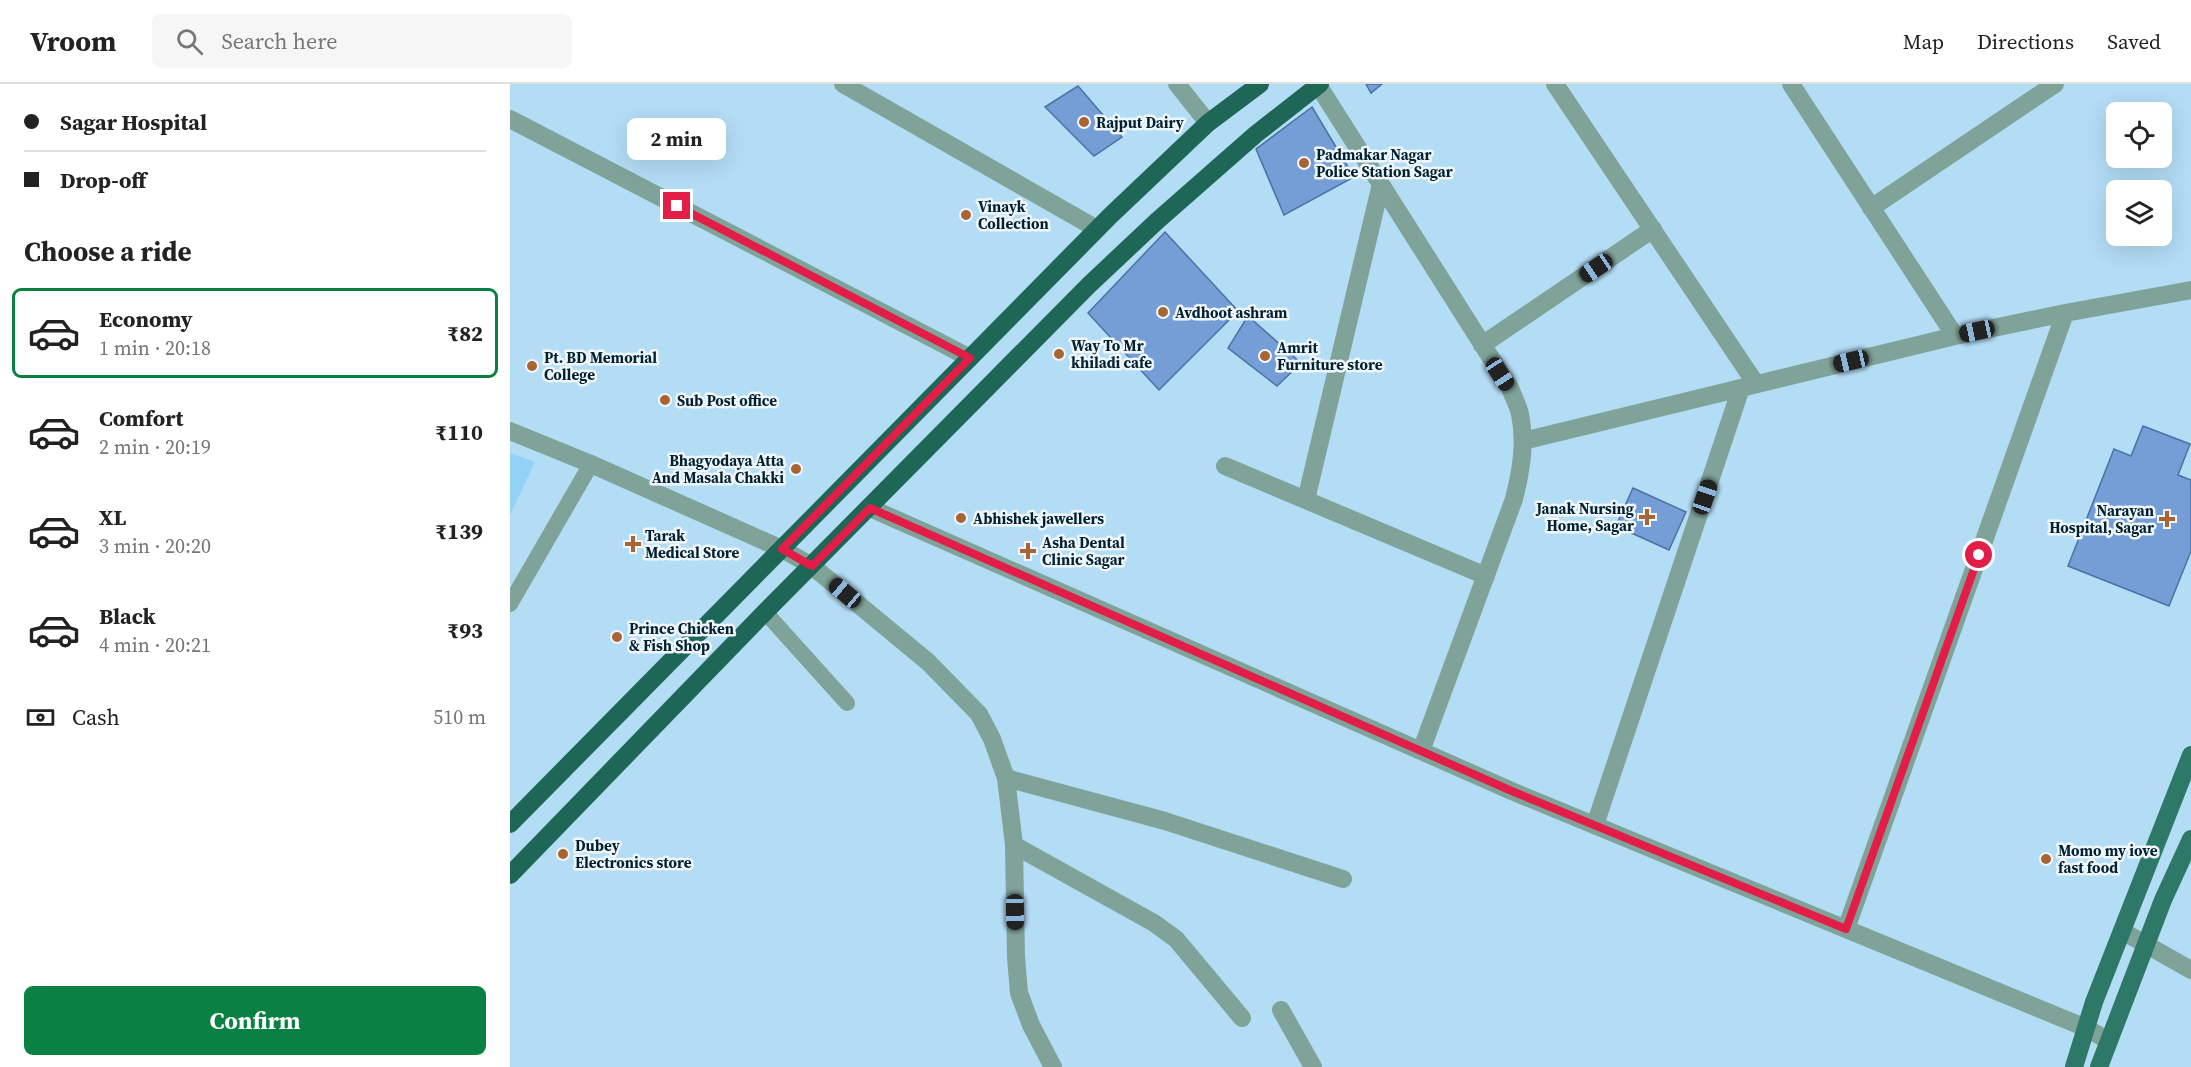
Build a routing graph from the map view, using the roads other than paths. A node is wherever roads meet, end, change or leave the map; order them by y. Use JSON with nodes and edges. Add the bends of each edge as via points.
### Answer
{"nodes":[{"id":1,"x":843,"y":84,"type":"edge"},
{"id":2,"x":1177,"y":84,"type":"edge"},
{"id":3,"x":1260,"y":84,"type":"edge"},
{"id":4,"x":1555,"y":84,"type":"edge"},
{"id":5,"x":1791,"y":84,"type":"edge"},
{"id":6,"x":2055,"y":84,"type":"edge"},
{"id":7,"x":1319,"y":85,"type":"edge"},
{"id":8,"x":510,"y":119,"type":"edge"},
{"id":9,"x":1208,"y":123,"type":"junction"},
{"id":10,"x":1381,"y":184,"type":"junction"},
{"id":11,"x":1871,"y":208,"type":"junction"},
{"id":12,"x":1097,"y":229,"type":"junction"},
{"id":13,"x":1653,"y":229,"type":"junction"},
{"id":14,"x":2191,"y":290,"type":"edge"},
{"id":15,"x":2065,"y":313,"type":"junction"},
{"id":16,"x":1955,"y":336,"type":"junction"},
{"id":17,"x":1482,"y":345,"type":"junction"},
{"id":18,"x":970,"y":358,"type":"junction"},
{"id":19,"x":1749,"y":386,"type":"junction"},
{"id":20,"x":510,"y":431,"type":"edge"},
{"id":21,"x":1523,"y":441,"type":"junction"},
{"id":22,"x":591,"y":464,"type":"junction"},
{"id":23,"x":1225,"y":466,"type":"dead end"},
{"id":24,"x":1306,"y":500,"type":"junction"},
{"id":25,"x":870,"y":508,"type":"junction"},
{"id":26,"x":782,"y":549,"type":"junction"},
{"id":27,"x":812,"y":566,"type":"junction"},
{"id":28,"x":1486,"y":576,"type":"junction"},
{"id":29,"x":510,"y":604,"type":"edge"},
{"id":30,"x":765,"y":612,"type":"junction"},
{"id":31,"x":848,"y":703,"type":"dead end"},
{"id":32,"x":1421,"y":751,"type":"junction"},
{"id":33,"x":2191,"y":755,"type":"edge"},
{"id":34,"x":1006,"y":778,"type":"junction"},
{"id":35,"x":510,"y":824,"type":"edge"},
{"id":36,"x":1595,"y":825,"type":"junction"},
{"id":37,"x":2191,"y":839,"type":"edge"},
{"id":38,"x":1014,"y":845,"type":"junction"},
{"id":39,"x":510,"y":875,"type":"edge"},
{"id":40,"x":1343,"y":879,"type":"dead end"},
{"id":41,"x":1846,"y":929,"type":"junction"},
{"id":42,"x":2122,"y":931,"type":"junction"},
{"id":43,"x":2146,"y":944,"type":"junction"},
{"id":44,"x":2191,"y":970,"type":"edge"},
{"id":45,"x":1281,"y":1010,"type":"dead end"},
{"id":46,"x":1242,"y":1018,"type":"dead end"},
{"id":47,"x":2086,"y":1029,"type":"junction"},
{"id":48,"x":2109,"y":1041,"type":"junction"},
{"id":49,"x":1053,"y":1067,"type":"edge"},
{"id":50,"x":1313,"y":1067,"type":"edge"},
{"id":51,"x":2074,"y":1067,"type":"edge"},
{"id":52,"x":2099,"y":1067,"type":"edge"}],
"edges":[{"from":1,"to":12,"type":"street"},
{"from":2,"to":9,"type":"street"},
{"from":3,"to":9,"type":"highway"},
{"from":4,"to":13,"type":"street"},
{"from":5,"to":11,"type":"street"},
{"from":6,"to":11,"type":"street"},
{"from":7,"to":10,"type":"street"},
{"from":7,"to":25,"type":"highway","via":[[1157,221],[1089,285]]},
{"from":8,"to":18,"type":"street"},
{"from":9,"to":12,"type":"highway"},
{"from":10,"to":17,"type":"street"},
{"from":10,"to":24,"type":"street"},
{"from":11,"to":16,"type":"street"},
{"from":12,"to":18,"type":"highway"},
{"from":13,"to":17,"type":"street"},
{"from":13,"to":19,"type":"street"},
{"from":14,"to":15,"type":"street"},
{"from":15,"to":16,"type":"street"},
{"from":15,"to":41,"type":"street"},
{"from":16,"to":19,"type":"street"},
{"from":17,"to":21,"type":"street","via":[[1510,388],[1520,414]]},
{"from":18,"to":26,"type":"highway"},
{"from":19,"to":21,"type":"street"},
{"from":19,"to":36,"type":"street"},
{"from":20,"to":22,"type":"street"},
{"from":21,"to":28,"type":"street","via":[[1514,499]]},
{"from":22,"to":26,"type":"street"},
{"from":22,"to":29,"type":"lane"},
{"from":23,"to":24,"type":"street"},
{"from":24,"to":28,"type":"street"},
{"from":25,"to":27,"type":"highway"},
{"from":25,"to":32,"type":"street"},
{"from":26,"to":27,"type":"street"},
{"from":26,"to":35,"type":"highway"},
{"from":27,"to":30,"type":"highway"},
{"from":27,"to":34,"type":"street","via":[[957,689],[979,714]]},
{"from":28,"to":32,"type":"street"},
{"from":30,"to":31,"type":"lane"},
{"from":30,"to":39,"type":"highway"},
{"from":32,"to":36,"type":"street"},
{"from":33,"to":42,"type":"main road"},
{"from":34,"to":38,"type":"street"},
{"from":34,"to":40,"type":"street","via":[[1165,821]]},
{"from":36,"to":41,"type":"street"},
{"from":37,"to":43,"type":"main road"},
{"from":38,"to":46,"type":"street","via":[[1176,939]]},
{"from":38,"to":49,"type":"street","via":[[1019,993]]},
{"from":41,"to":47,"type":"street"},
{"from":42,"to":43,"type":"street"},
{"from":42,"to":47,"type":"main road"},
{"from":43,"to":44,"type":"street"},
{"from":43,"to":48,"type":"main road"},
{"from":45,"to":50,"type":"street"},
{"from":47,"to":48,"type":"street"},
{"from":47,"to":51,"type":"main road"},
{"from":48,"to":52,"type":"main road"}]}
